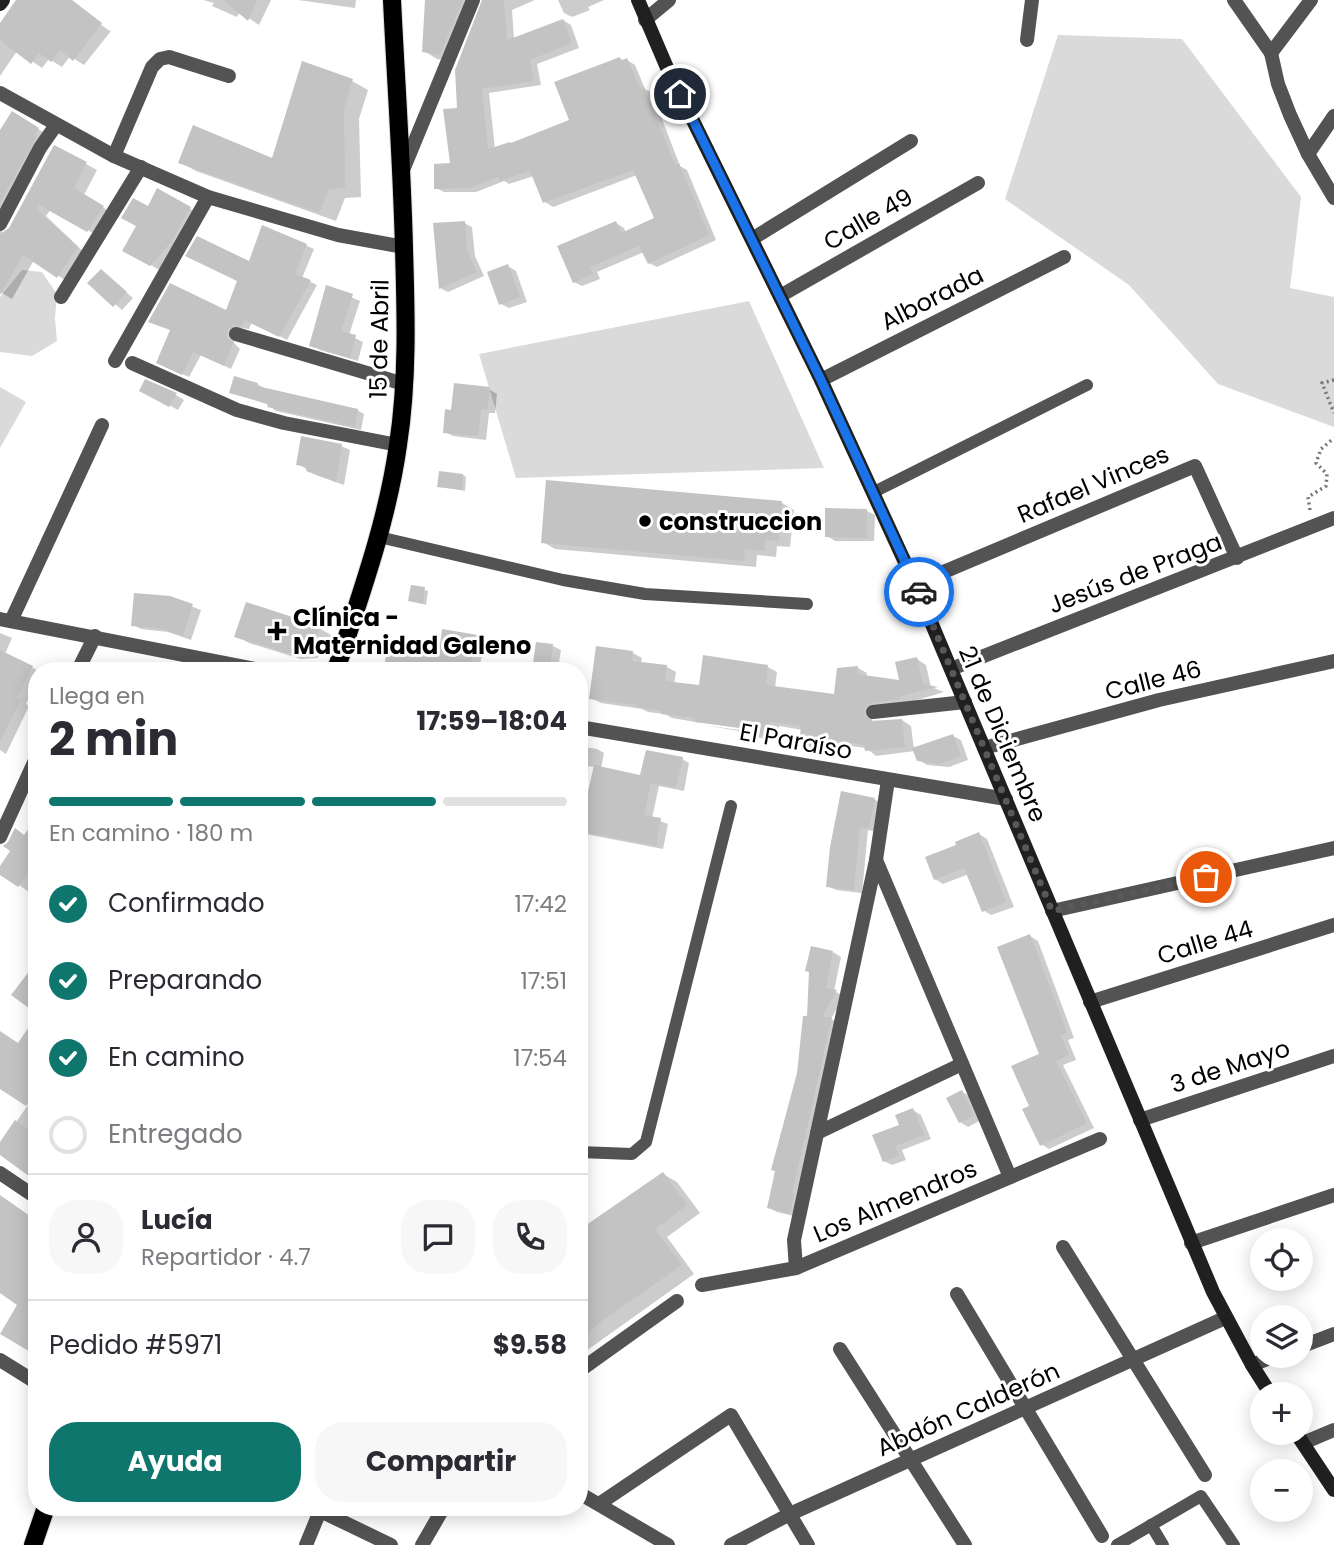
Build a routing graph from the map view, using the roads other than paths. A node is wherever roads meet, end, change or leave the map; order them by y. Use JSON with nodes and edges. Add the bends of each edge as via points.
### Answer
{"nodes":[{"id":1,"x":392,"y":0,"type":"edge"},
{"id":2,"x":473,"y":0,"type":"edge"},
{"id":3,"x":638,"y":0,"type":"edge"},
{"id":4,"x":669,"y":0,"type":"edge"},
{"id":5,"x":1032,"y":0,"type":"edge"},
{"id":6,"x":1234,"y":0,"type":"edge"},
{"id":7,"x":1311,"y":0,"type":"edge"},
{"id":8,"x":645,"y":20,"type":"junction"},
{"id":9,"x":1027,"y":40,"type":"dead end"},
{"id":10,"x":1271,"y":53,"type":"junction"},
{"id":11,"x":229,"y":76,"type":"dead end"},
{"id":12,"x":0,"y":93,"type":"edge"},
{"id":13,"x":1334,"y":116,"type":"edge"},
{"id":14,"x":56,"y":125,"type":"junction"},
{"id":15,"x":911,"y":141,"type":"dead end"},
{"id":16,"x":1308,"y":154,"type":"junction"},
{"id":17,"x":114,"y":156,"type":"junction"},
{"id":18,"x":141,"y":167,"type":"junction"},
{"id":19,"x":402,"y":172,"type":"junction"},
{"id":20,"x":978,"y":183,"type":"dead end"},
{"id":21,"x":208,"y":197,"type":"junction"},
{"id":22,"x":1334,"y":198,"type":"edge"},
{"id":23,"x":0,"y":224,"type":"edge"},
{"id":24,"x":751,"y":239,"type":"junction"},
{"id":25,"x":404,"y":247,"type":"junction"},
{"id":26,"x":1064,"y":257,"type":"dead end"},
{"id":27,"x":780,"y":296,"type":"junction"},
{"id":28,"x":61,"y":297,"type":"dead end"},
{"id":29,"x":236,"y":334,"type":"dead end"},
{"id":30,"x":115,"y":361,"type":"dead end"},
{"id":31,"x":132,"y":363,"type":"dead end"},
{"id":32,"x":821,"y":380,"type":"junction"},
{"id":33,"x":404,"y":384,"type":"junction"},
{"id":34,"x":1087,"y":385,"type":"dead end"},
{"id":35,"x":102,"y":425,"type":"dead end"},
{"id":36,"x":398,"y":445,"type":"junction"},
{"id":37,"x":874,"y":492,"type":"junction"},
{"id":38,"x":1334,"y":519,"type":"edge"},
{"id":39,"x":379,"y":537,"type":"junction"},
{"id":40,"x":1237,"y":558,"type":"junction"},
{"id":41,"x":915,"y":583,"type":"junction"},
{"id":42,"x":807,"y":604,"type":"dead end"},
{"id":43,"x":6,"y":620,"type":"edge"},
{"id":44,"x":95,"y":636,"type":"junction"},
{"id":45,"x":1334,"y":661,"type":"edge"},
{"id":46,"x":82,"y":662,"type":"edge"},
{"id":47,"x":221,"y":662,"type":"edge"},
{"id":48,"x":339,"y":662,"type":"edge"},
{"id":49,"x":951,"y":669,"type":"junction"},
{"id":50,"x":965,"y":702,"type":"junction"},
{"id":51,"x":873,"y":712,"type":"dead end"},
{"id":52,"x":588,"y":729,"type":"edge"},
{"id":53,"x":984,"y":748,"type":"junction"},
{"id":54,"x":28,"y":776,"type":"edge"},
{"id":55,"x":888,"y":780,"type":"junction"},
{"id":56,"x":1006,"y":799,"type":"junction"},
{"id":57,"x":731,"y":806,"type":"dead end"},
{"id":58,"x":0,"y":837,"type":"edge"},
{"id":59,"x":1334,"y":848,"type":"edge"},
{"id":60,"x":876,"y":860,"type":"junction"},
{"id":61,"x":1052,"y":911,"type":"junction"},
{"id":62,"x":1334,"y":925,"type":"edge"},
{"id":63,"x":1090,"y":1002,"type":"junction"},
{"id":64,"x":1334,"y":1056,"type":"edge"},
{"id":65,"x":962,"y":1064,"type":"junction"},
{"id":66,"x":1140,"y":1120,"type":"junction"},
{"id":67,"x":817,"y":1133,"type":"junction"},
{"id":68,"x":1100,"y":1139,"type":"dead end"},
{"id":69,"x":588,"y":1152,"type":"edge"},
{"id":70,"x":0,"y":1173,"type":"edge"},
{"id":71,"x":1010,"y":1177,"type":"junction"},
{"id":72,"x":28,"y":1192,"type":"edge"},
{"id":73,"x":1334,"y":1195,"type":"edge"},
{"id":74,"x":1191,"y":1243,"type":"junction"},
{"id":75,"x":1063,"y":1247,"type":"dead end"},
{"id":76,"x":796,"y":1268,"type":"junction"},
{"id":77,"x":702,"y":1285,"type":"dead end"},
{"id":78,"x":957,"y":1294,"type":"dead end"},
{"id":79,"x":677,"y":1301,"type":"dead end"},
{"id":80,"x":1225,"y":1318,"type":"junction"},
{"id":81,"x":1334,"y":1334,"type":"edge"},
{"id":82,"x":1313,"y":1342,"type":"edge"},
{"id":83,"x":840,"y":1349,"type":"dead end"},
{"id":84,"x":0,"y":1360,"type":"edge"},
{"id":85,"x":1133,"y":1360,"type":"junction"},
{"id":86,"x":1250,"y":1362,"type":"edge"},
{"id":87,"x":588,"y":1365,"type":"edge"},
{"id":88,"x":28,"y":1377,"type":"edge"},
{"id":89,"x":1025,"y":1408,"type":"junction"},
{"id":90,"x":1334,"y":1430,"type":"edge"},
{"id":91,"x":1313,"y":1435,"type":"edge"},
{"id":92,"x":1305,"y":1445,"type":"edge"},
{"id":93,"x":911,"y":1460,"type":"junction"},
{"id":94,"x":1205,"y":1475,"type":"dead end"},
{"id":95,"x":1334,"y":1490,"type":"edge"},
{"id":96,"x":588,"y":1498,"type":"edge"},
{"id":97,"x":599,"y":1504,"type":"junction"},
{"id":98,"x":790,"y":1514,"type":"junction"},
{"id":99,"x":44,"y":1516,"type":"edge"},
{"id":100,"x":314,"y":1516,"type":"edge"},
{"id":101,"x":331,"y":1516,"type":"edge"},
{"id":102,"x":439,"y":1516,"type":"edge"},
{"id":103,"x":1151,"y":1525,"type":"junction"},
{"id":104,"x":1102,"y":1536,"type":"dead end"},
{"id":105,"x":37,"y":1544,"type":"edge"},
{"id":106,"x":306,"y":1545,"type":"edge"},
{"id":107,"x":391,"y":1545,"type":"edge"},
{"id":108,"x":422,"y":1545,"type":"edge"},
{"id":109,"x":668,"y":1545,"type":"edge"},
{"id":110,"x":731,"y":1545,"type":"edge"},
{"id":111,"x":808,"y":1545,"type":"edge"},
{"id":112,"x":965,"y":1545,"type":"edge"},
{"id":113,"x":1117,"y":1545,"type":"edge"},
{"id":114,"x":1163,"y":1545,"type":"edge"},
{"id":115,"x":1234,"y":1545,"type":"edge"}],
"edges":[{"from":1,"to":19,"type":"main road","name":"15 de Abril"},
{"from":2,"to":19,"type":"street"},
{"from":3,"to":8,"type":"street","name":"21 de Diciembre"},
{"from":4,"to":8,"type":"street"},
{"from":5,"to":9,"type":"street"},
{"from":6,"to":10,"type":"street"},
{"from":7,"to":10,"type":"street"},
{"from":8,"to":24,"type":"street","name":"21 de Diciembre"},
{"from":10,"to":16,"type":"street","via":[[1282,95]]},
{"from":11,"to":17,"type":"street","via":[[169,57],[160,59],[152,67]]},
{"from":12,"to":14,"type":"street"},
{"from":13,"to":16,"type":"street"},
{"from":14,"to":17,"type":"street"},
{"from":14,"to":23,"type":"street"},
{"from":15,"to":24,"type":"street"},
{"from":16,"to":22,"type":"street"},
{"from":17,"to":18,"type":"street"},
{"from":18,"to":21,"type":"street"},
{"from":18,"to":28,"type":"street"},
{"from":19,"to":25,"type":"main road","name":"15 de Abril"},
{"from":20,"to":27,"type":"street","name":"Calle 49"},
{"from":21,"to":25,"type":"street","via":[[338,235]]},
{"from":21,"to":30,"type":"street"},
{"from":24,"to":27,"type":"street","name":"21 de Diciembre"},
{"from":25,"to":33,"type":"main road","name":"15 de Abril"},
{"from":26,"to":32,"type":"street","name":"Alborada"},
{"from":27,"to":32,"type":"street","name":"21 de Diciembre"},
{"from":29,"to":33,"type":"street"},
{"from":31,"to":36,"type":"street","via":[[237,410]]},
{"from":32,"to":37,"type":"street","name":"21 de Diciembre"},
{"from":33,"to":36,"type":"main road","name":"15 de Abril"},
{"from":34,"to":37,"type":"lane"},
{"from":35,"to":43,"type":"street"},
{"from":36,"to":39,"type":"main road","name":"15 de Abril"},
{"from":37,"to":41,"type":"street","name":"21 de Diciembre"},
{"from":38,"to":40,"type":"street","name":"Jesús de Praga"},
{"from":39,"to":42,"type":"lane","via":[[645,594]]},
{"from":39,"to":48,"type":"main road","name":"15 de Abril"},
{"from":40,"to":41,"type":"street","name":"Rafael Vinces","via":[[1195,466]]},
{"from":40,"to":49,"type":"street","name":"Jesús de Praga"},
{"from":41,"to":49,"type":"street","name":"21 de Diciembre"},
{"from":43,"to":44,"type":"street"},
{"from":44,"to":46,"type":"street"},
{"from":44,"to":47,"type":"street"},
{"from":45,"to":53,"type":"street","name":"Calle 46","via":[[1159,700]]},
{"from":49,"to":50,"type":"street","name":"21 de Diciembre"},
{"from":50,"to":51,"type":"street"},
{"from":50,"to":53,"type":"street","name":"21 de Diciembre"},
{"from":52,"to":55,"type":"street","name":"El Paraíso"},
{"from":53,"to":56,"type":"street","name":"21 de Diciembre"},
{"from":54,"to":58,"type":"street"},
{"from":55,"to":56,"type":"street","name":"El Paraíso"},
{"from":55,"to":60,"type":"street"},
{"from":56,"to":61,"type":"street","name":"21 de Diciembre"},
{"from":57,"to":69,"type":"lane","via":[[646,1142],[632,1154]]},
{"from":59,"to":61,"type":"street"},
{"from":60,"to":65,"type":"street"},
{"from":60,"to":67,"type":"street"},
{"from":61,"to":63,"type":"street","name":"21 de Diciembre"},
{"from":62,"to":63,"type":"street","name":"Calle 44"},
{"from":63,"to":66,"type":"street","name":"21 de Diciembre"},
{"from":64,"to":66,"type":"street","name":"3 de Mayo"},
{"from":65,"to":67,"type":"street"},
{"from":65,"to":71,"type":"street"},
{"from":66,"to":74,"type":"street","name":"21 de Diciembre"},
{"from":67,"to":76,"type":"street","via":[[794,1240]]},
{"from":68,"to":71,"type":"street","name":"Los Almendros"},
{"from":70,"to":72,"type":"street"},
{"from":71,"to":76,"type":"street","name":"Los Almendros"},
{"from":73,"to":74,"type":"street"},
{"from":74,"to":80,"type":"street","name":"21 de Diciembre"},
{"from":75,"to":85,"type":"street"},
{"from":76,"to":77,"type":"street","name":"Los Almendros"},
{"from":78,"to":89,"type":"street"},
{"from":79,"to":87,"type":"street"},
{"from":80,"to":85,"type":"street","name":"Abdón Calderón"},
{"from":80,"to":86,"type":"street","name":"21 de Diciembre"},
{"from":81,"to":82,"type":"street"},
{"from":83,"to":93,"type":"street"},
{"from":84,"to":88,"type":"street"},
{"from":85,"to":89,"type":"street","name":"Abdón Calderón"},
{"from":85,"to":94,"type":"street"},
{"from":89,"to":93,"type":"street","name":"Abdón Calderón"},
{"from":89,"to":104,"type":"street"},
{"from":90,"to":91,"type":"street"},
{"from":92,"to":95,"type":"street"},
{"from":93,"to":98,"type":"street","name":"Abdón Calderón"},
{"from":93,"to":112,"type":"street"},
{"from":96,"to":97,"type":"street"},
{"from":97,"to":98,"type":"street","via":[[731,1415]]},
{"from":97,"to":109,"type":"street"},
{"from":98,"to":110,"type":"street","name":"Abdón Calderón"},
{"from":98,"to":111,"type":"street"},
{"from":99,"to":105,"type":"main road"},
{"from":100,"to":106,"type":"street"},
{"from":101,"to":107,"type":"street"},
{"from":102,"to":108,"type":"street"},
{"from":103,"to":113,"type":"lane"},
{"from":103,"to":114,"type":"lane"},
{"from":103,"to":115,"type":"lane","via":[[1201,1496]]}]}
